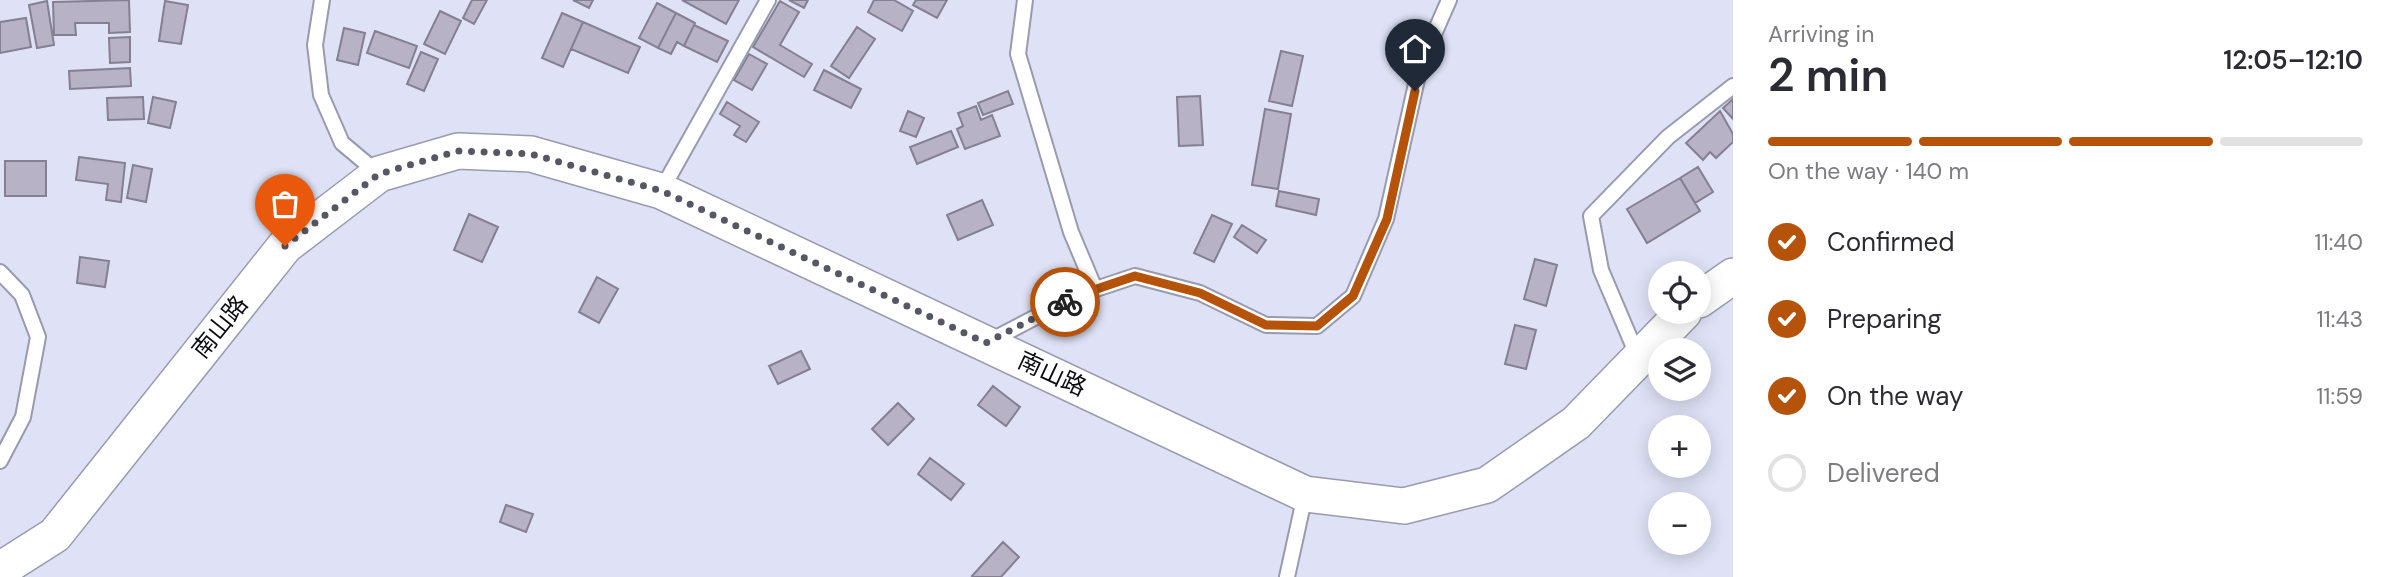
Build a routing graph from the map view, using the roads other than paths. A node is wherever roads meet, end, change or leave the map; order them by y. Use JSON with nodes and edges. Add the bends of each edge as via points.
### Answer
{"nodes":[{"id":1,"x":322,"y":0,"type":"edge"},
{"id":2,"x":768,"y":0,"type":"edge"},
{"id":3,"x":1025,"y":0,"type":"edge"},
{"id":4,"x":1449,"y":0,"type":"edge"},
{"id":5,"x":1733,"y":86,"type":"edge"},
{"id":6,"x":379,"y":174,"type":"junction"},
{"id":7,"x":662,"y":191,"type":"junction"},
{"id":8,"x":0,"y":272,"type":"edge"},
{"id":9,"x":1733,"y":276,"type":"edge"},
{"id":10,"x":1094,"y":289,"type":"junction"},
{"id":11,"x":1711,"y":292,"type":"edge"},
{"id":12,"x":1673,"y":324,"type":"edge"},
{"id":13,"x":986,"y":343,"type":"junction"},
{"id":14,"x":1639,"y":358,"type":"junction"},
{"id":15,"x":0,"y":461,"type":"edge"},
{"id":16,"x":1305,"y":494,"type":"junction"},
{"id":17,"x":0,"y":569,"type":"edge"},
{"id":18,"x":1287,"y":577,"type":"edge"}],
"edges":[{"from":1,"to":6,"type":"lane","via":[[315,45],[321,94],[342,143]]},
{"from":2,"to":7,"type":"lane"},
{"from":3,"to":10,"type":"lane","via":[[1018,54],[1071,232]]},
{"from":4,"to":10,"type":"lane","via":[[1420,66],[1387,219],[1353,296],[1317,326],[1266,325],[1200,293],[1135,276]]},
{"from":5,"to":14,"type":"lane","via":[[1668,137],[1591,216],[1601,270]]},
{"from":6,"to":7,"type":"street","name":"南山路","via":[[458,151],[531,154]]},
{"from":6,"to":17,"type":"street","name":"南山路","via":[[285,246],[55,534]]},
{"from":7,"to":13,"type":"street","name":"南山路"},
{"from":8,"to":15,"type":"lane","via":[[22,295],[38,337],[23,417]]},
{"from":9,"to":11,"type":"street"},
{"from":10,"to":13,"type":"lane"},
{"from":12,"to":14,"type":"street","name":"南山路"},
{"from":13,"to":16,"type":"street","name":"南山路"},
{"from":14,"to":16,"type":"street","name":"南山路","via":[[1576,423],[1487,485],[1404,506]]},
{"from":16,"to":18,"type":"lane"}]}
